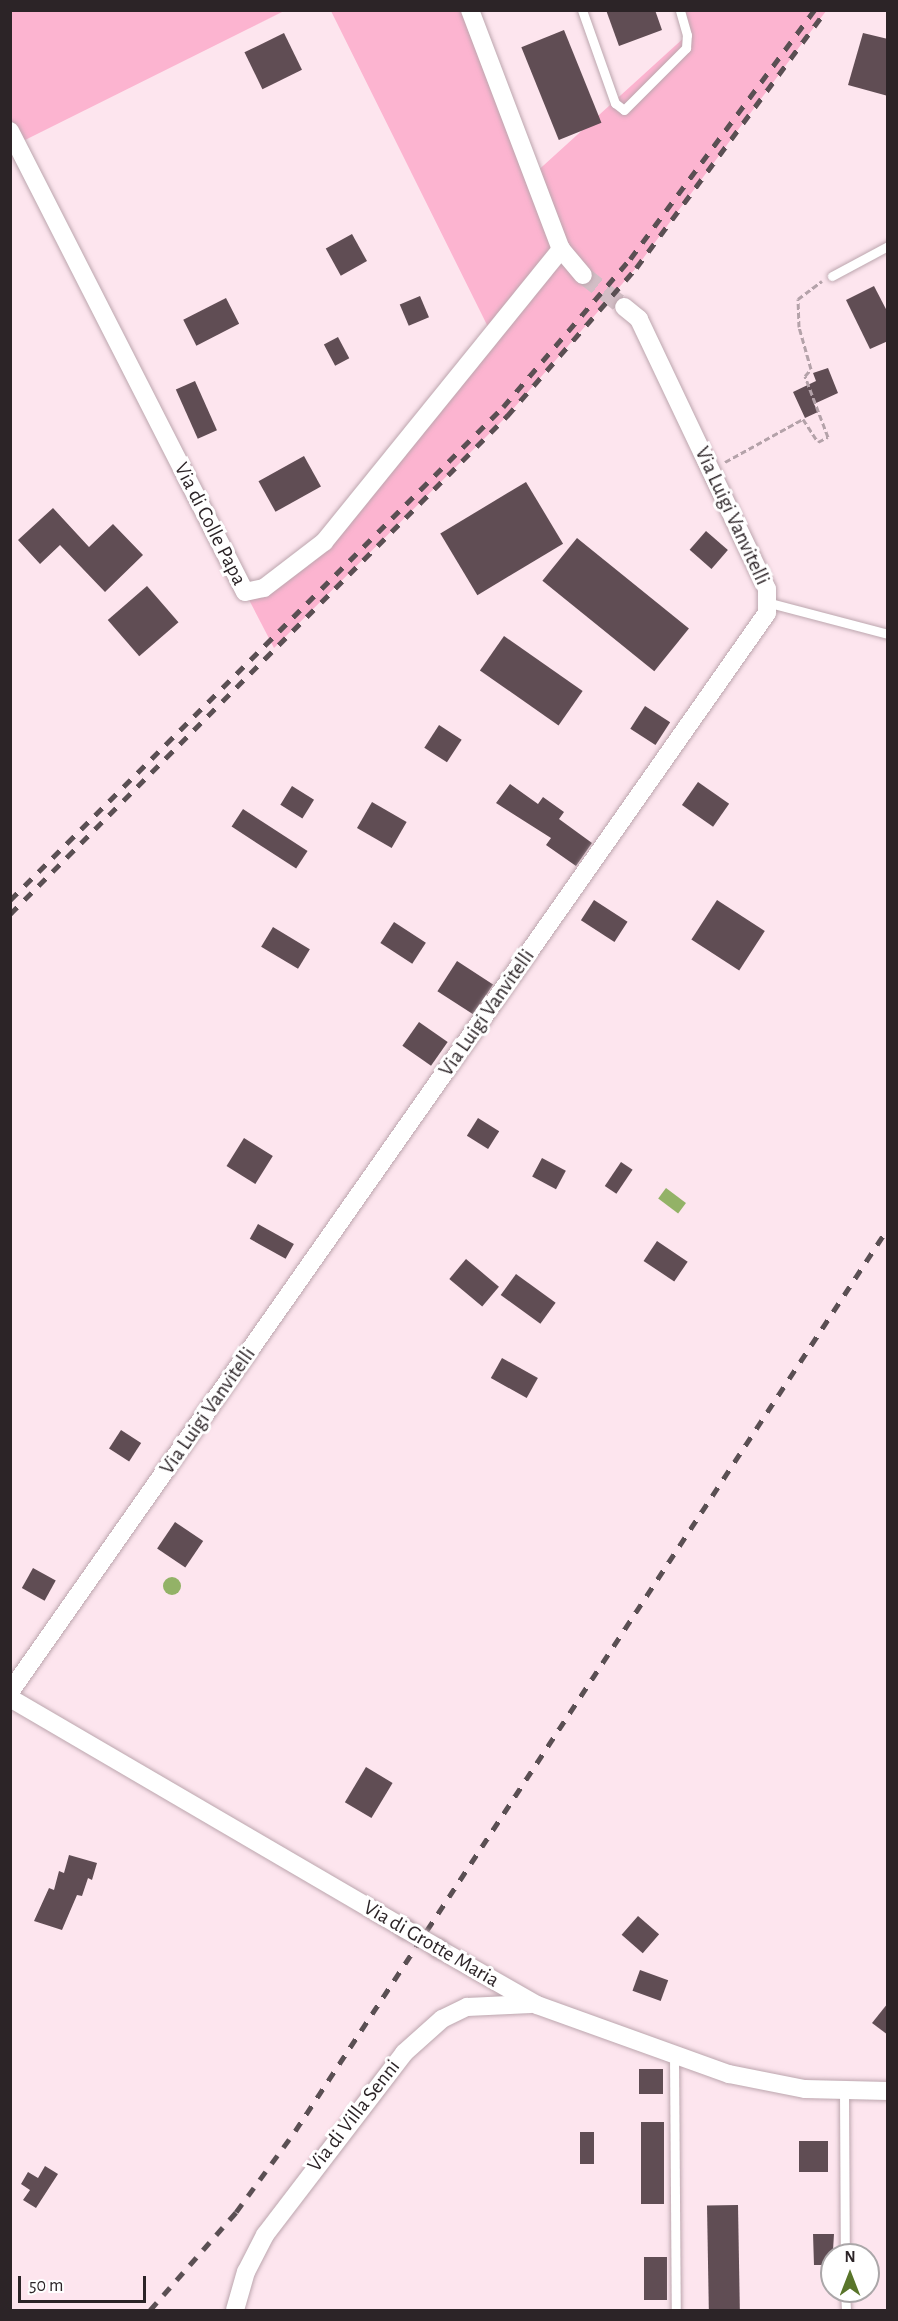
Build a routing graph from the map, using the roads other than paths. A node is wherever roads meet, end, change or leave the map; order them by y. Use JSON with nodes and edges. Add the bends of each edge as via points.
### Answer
{"nodes":[{"id":1,"x":470,"y":10,"type":"edge"},
{"id":2,"x":582,"y":10,"type":"edge"},
{"id":3,"x":680,"y":10,"type":"edge"},
{"id":4,"x":10,"y":131,"type":"edge"},
{"id":5,"x":888,"y":246,"type":"edge"},
{"id":6,"x":561,"y":249,"type":"junction"},
{"id":7,"x":583,"y":275,"type":"tunnel mouth"},
{"id":8,"x":832,"y":276,"type":"road end"},
{"id":9,"x":624,"y":307,"type":"tunnel mouth"},
{"id":10,"x":770,"y":603,"type":"junction"},
{"id":11,"x":888,"y":634,"type":"edge"},
{"id":12,"x":10,"y":1692,"type":"edge"},
{"id":13,"x":10,"y":1698,"type":"edge"},
{"id":14,"x":537,"y":2005,"type":"junction"},
{"id":15,"x":674,"y":2055,"type":"junction"},
{"id":16,"x":844,"y":2091,"type":"junction"},
{"id":17,"x":888,"y":2091,"type":"edge"},
{"id":18,"x":845,"y":2243,"type":"edge"},
{"id":19,"x":235,"y":2310,"type":"edge"},
{"id":20,"x":676,"y":2310,"type":"edge"}],
"edges":[{"from":1,"to":6,"type":"street"},
{"from":2,"to":3,"type":"lane","via":[[615,103],[624,110],[686,48],[687,35]]},
{"from":4,"to":6,"type":"street","name":"Via di Colle Papa","via":[[245,592],[264,588],[324,542]]},
{"from":5,"to":8,"type":"lane"},
{"from":6,"to":7,"type":"street"},
{"from":9,"to":10,"type":"street","name":"Via Luigi Vanvitelli","via":[[639,319],[767,589]]},
{"from":10,"to":11,"type":"lane"},
{"from":10,"to":12,"type":"street","name":"Via Luigi Vanvitelli","via":[[760,626]]},
{"from":13,"to":14,"type":"street","name":"Via di Grotte Maria","bridge":true},
{"from":14,"to":15,"type":"street","name":"Via di Grotte Maria"},
{"from":14,"to":19,"type":"street","name":"Via di Villa Senni","via":[[466,2007],[442,2019],[411,2045],[338,2135],[265,2235],[246,2272]]},
{"from":15,"to":16,"type":"street","name":"Via di Grotte Maria","via":[[759,2082]]},
{"from":15,"to":20,"type":"lane"},
{"from":16,"to":17,"type":"street","name":"Via di Grotte Maria"},
{"from":16,"to":18,"type":"lane"}]}
